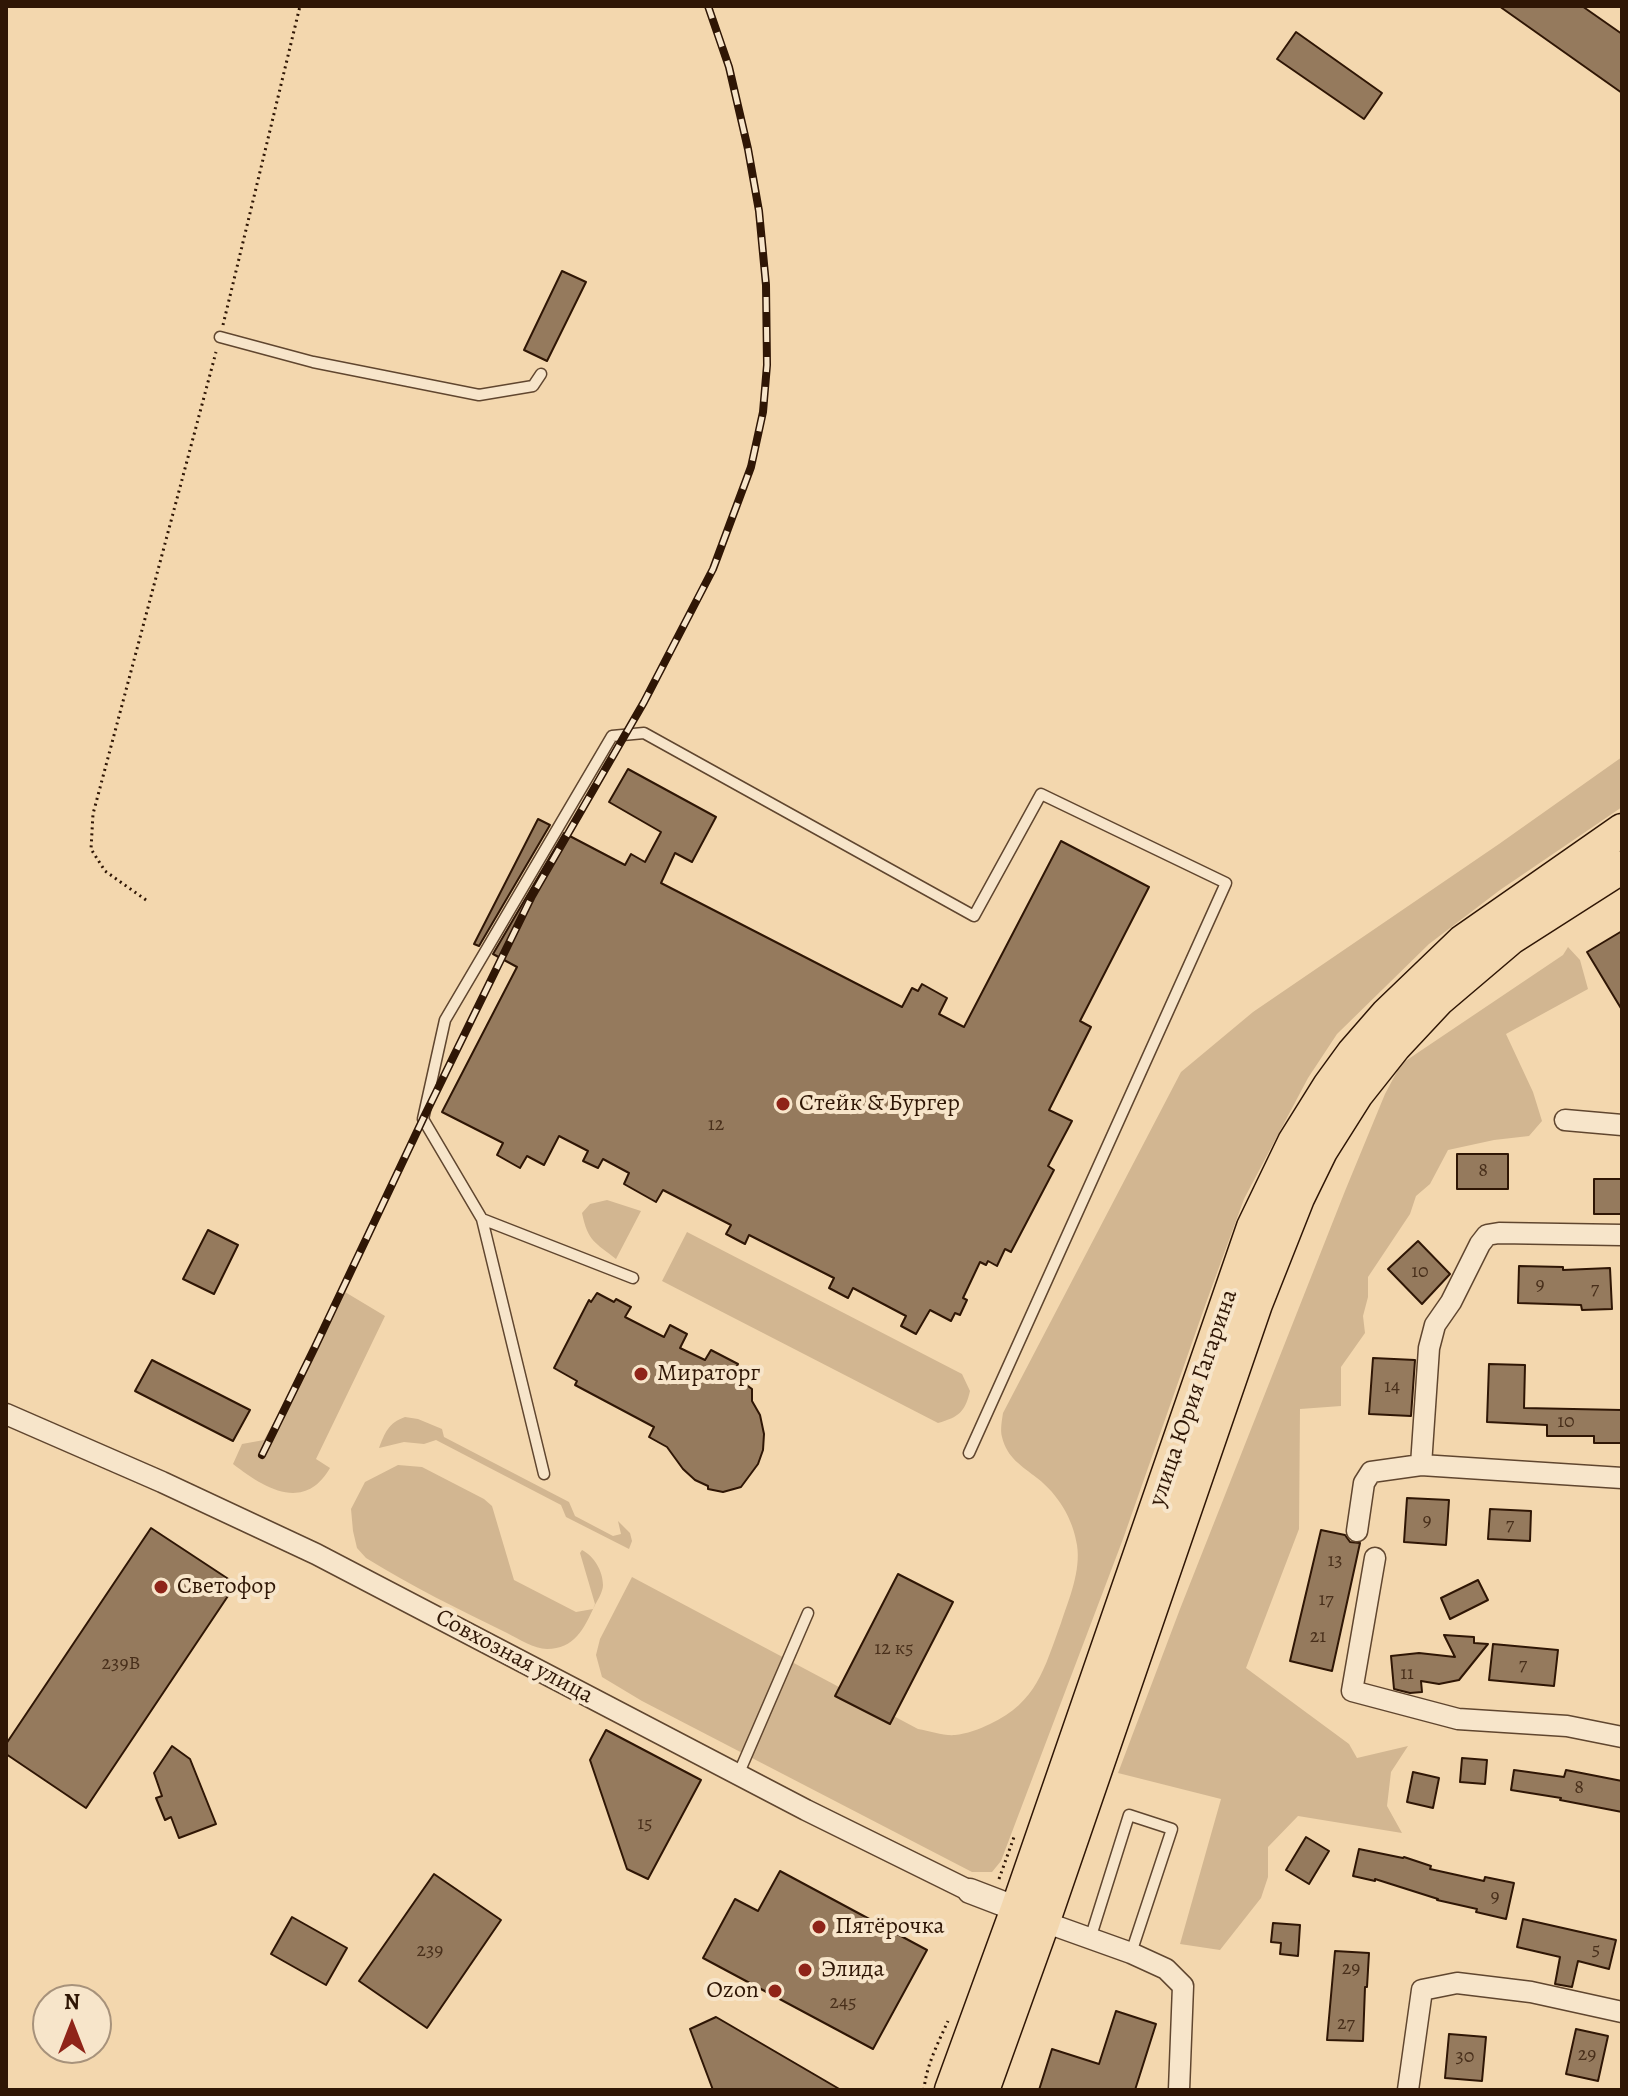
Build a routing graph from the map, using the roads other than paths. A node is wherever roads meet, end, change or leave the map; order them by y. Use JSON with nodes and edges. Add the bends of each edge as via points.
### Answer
{"nodes":[{"id":1,"x":220,"y":337,"type":"road end"},
{"id":2,"x":541,"y":374,"type":"dead end"},
{"id":3,"x":1622,"y":830,"type":"edge"},
{"id":4,"x":1622,"y":867,"type":"edge"},
{"id":5,"x":1565,"y":1120,"type":"dead end"},
{"id":6,"x":1622,"y":1125,"type":"edge"},
{"id":7,"x":482,"y":1219,"type":"junction"},
{"id":8,"x":1622,"y":1235,"type":"edge"},
{"id":9,"x":633,"y":1278,"type":"dead end"},
{"id":10,"x":6,"y":1414,"type":"edge"},
{"id":11,"x":969,"y":1453,"type":"dead end"},
{"id":12,"x":1421,"y":1465,"type":"junction"},
{"id":13,"x":544,"y":1474,"type":"dead end"},
{"id":14,"x":1622,"y":1478,"type":"edge"},
{"id":15,"x":1357,"y":1531,"type":"dead end"},
{"id":16,"x":1375,"y":1558,"type":"dead end"},
{"id":17,"x":808,"y":1613,"type":"dead end"},
{"id":18,"x":1622,"y":1737,"type":"edge"},
{"id":19,"x":738,"y":1775,"type":"junction"},
{"id":20,"x":970,"y":1891,"type":"joint"},
{"id":21,"x":1030,"y":1916,"type":"junction"},
{"id":22,"x":1090,"y":1939,"type":"junction"},
{"id":23,"x":1131,"y":1953,"type":"junction"},
{"id":24,"x":1622,"y":2012,"type":"edge"},
{"id":25,"x":951,"y":2090,"type":"edge"},
{"id":26,"x":983,"y":2090,"type":"edge"},
{"id":27,"x":1179,"y":2090,"type":"edge"},
{"id":28,"x":1408,"y":2090,"type":"edge"}],
"edges":[{"from":1,"to":2,"type":"lane","via":[[313,362],[479,395],[533,386]]},
{"from":3,"to":21,"type":"main road","name":"улица Юрия Гагарина","via":[[1463,941],[1353,1053],[1294,1142],[1253,1227]]},
{"from":4,"to":21,"type":"main road","name":"улица Юрия Гагарина","via":[[1511,938],[1438,1000],[1357,1094],[1321,1151],[1256,1304]]},
{"from":5,"to":6,"type":"street"},
{"from":7,"to":9,"type":"lane"},
{"from":7,"to":11,"type":"lane","via":[[423,1119],[445,1020],[612,736],[644,733],[974,916],[1041,794],[1226,883]]},
{"from":7,"to":13,"type":"lane"},
{"from":8,"to":12,"type":"street","via":[[1487,1235],[1435,1325]]},
{"from":10,"to":19,"type":"street","name":"Совхозная улица","via":[[316,1554]]},
{"from":12,"to":14,"type":"street"},
{"from":12,"to":15,"type":"street","via":[[1371,1472],[1364,1483]]},
{"from":16,"to":18,"type":"street","via":[[1352,1691],[1458,1719],[1567,1726]]},
{"from":17,"to":19,"type":"lane"},
{"from":19,"to":20,"type":"street","name":"Совхозная улица"},
{"from":20,"to":21,"type":"street","name":"Совхозная улица"},
{"from":21,"to":22,"type":"street"},
{"from":21,"to":25,"type":"main road","name":"улица Юрия Гагарина"},
{"from":21,"to":26,"type":"main road","name":"улица Юрия Гагарина"},
{"from":22,"to":23,"type":"street"},
{"from":22,"to":23,"type":"lane","via":[[1129,1815],[1172,1829]]},
{"from":23,"to":27,"type":"street","via":[[1166,1969],[1183,1986]]},
{"from":24,"to":28,"type":"street","via":[[1457,1983],[1422,1990]]}]}
